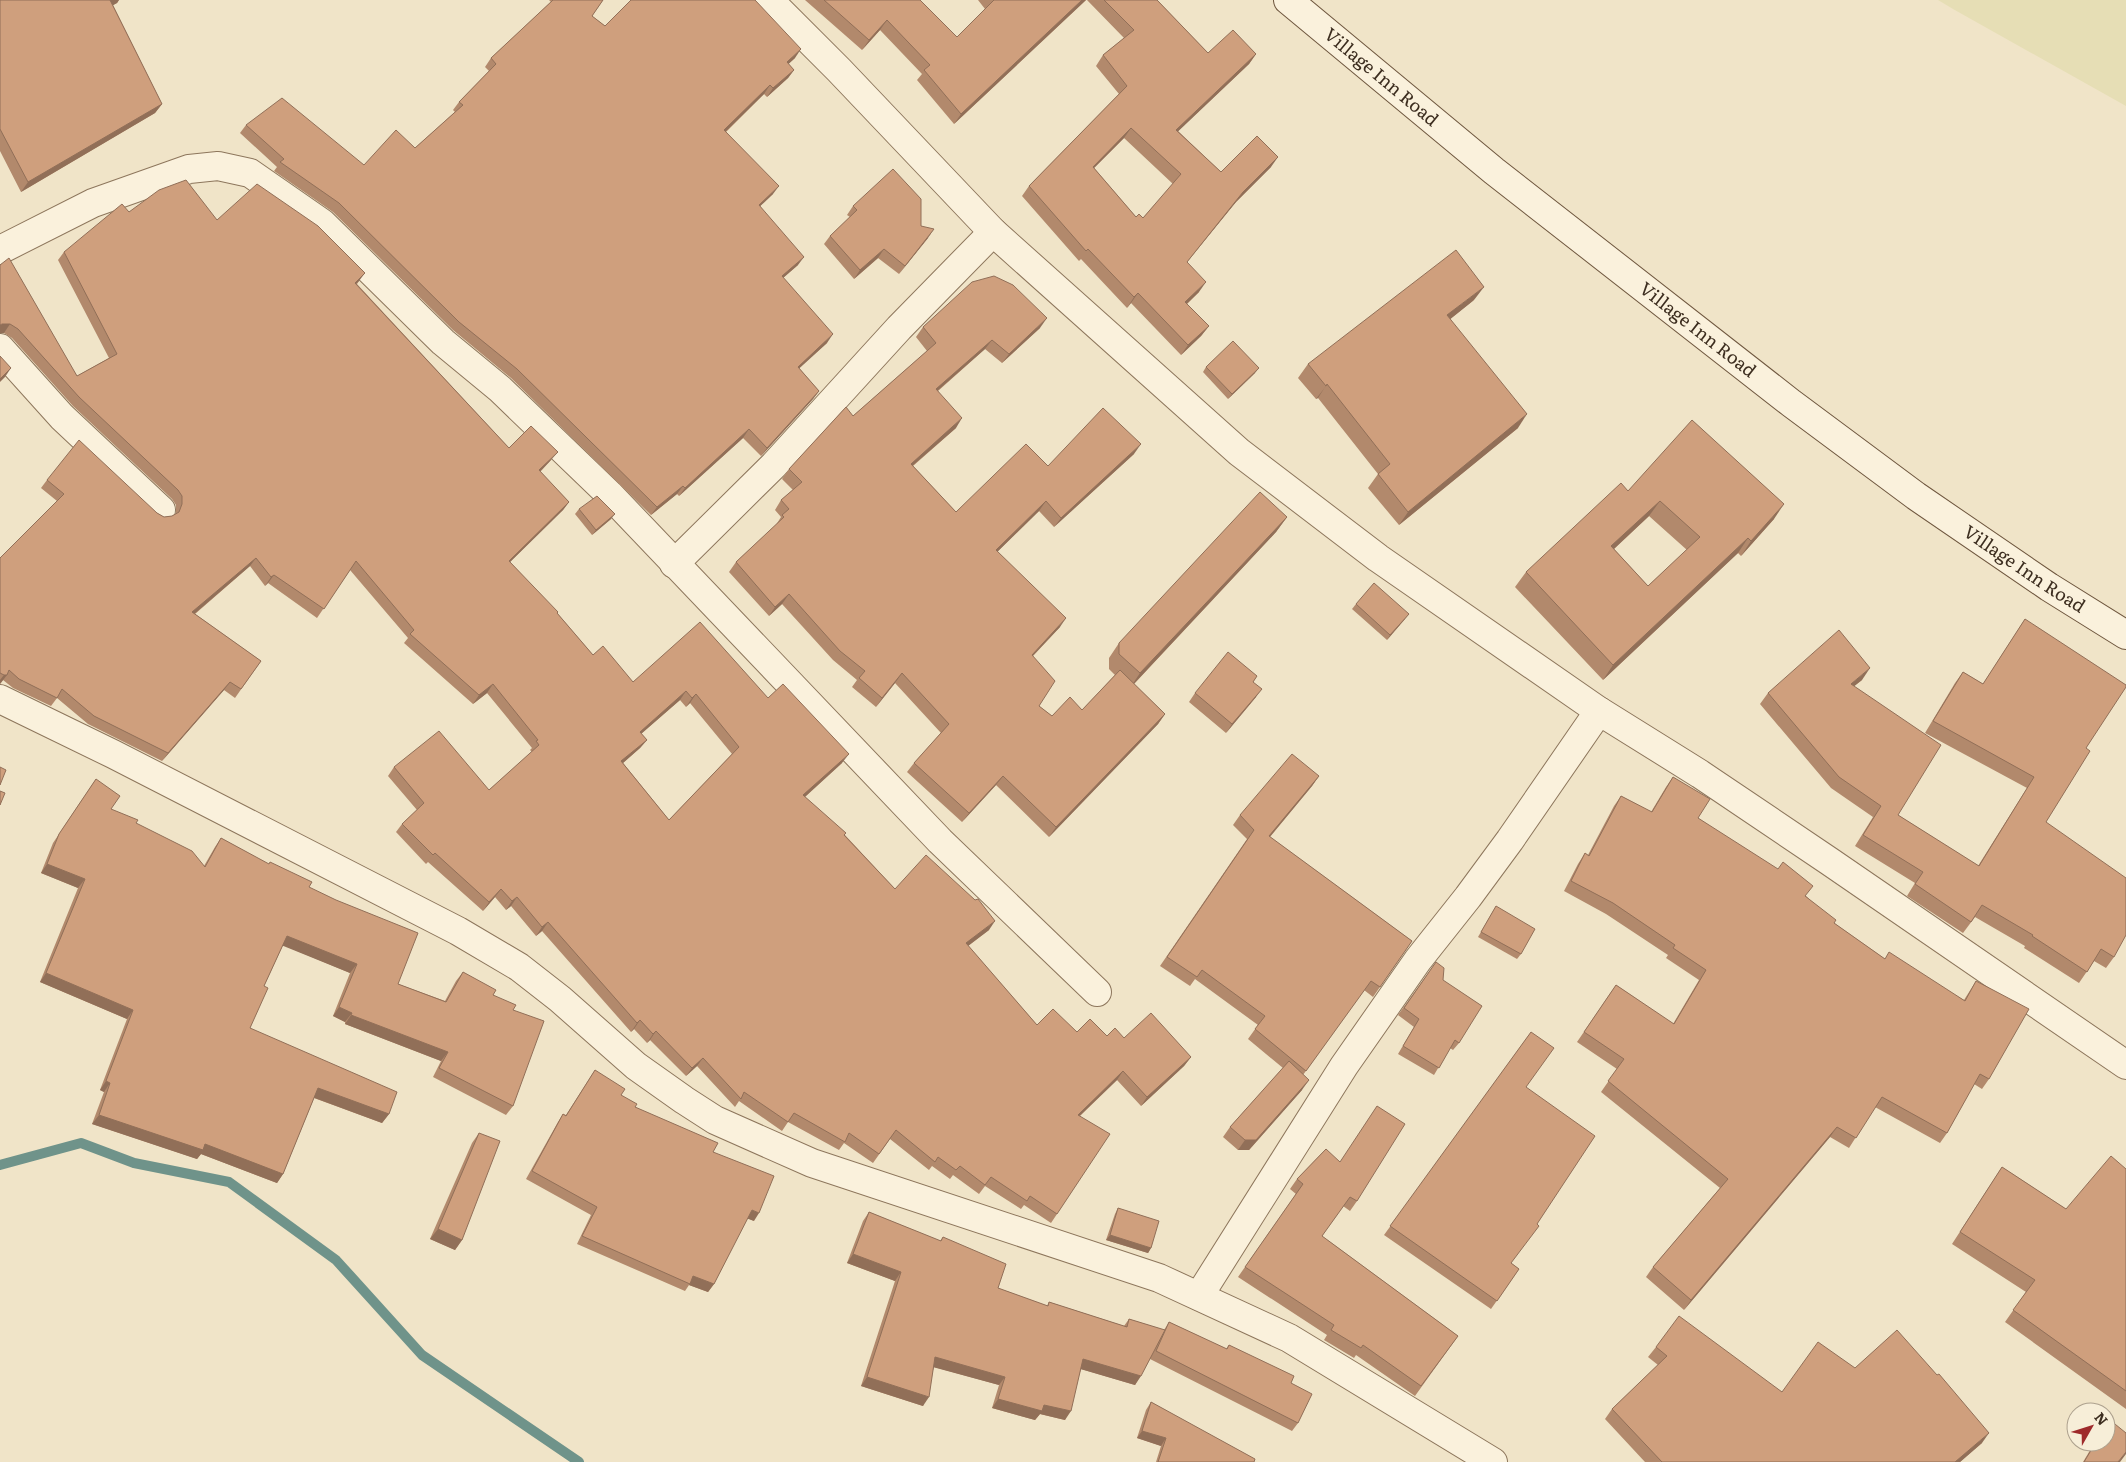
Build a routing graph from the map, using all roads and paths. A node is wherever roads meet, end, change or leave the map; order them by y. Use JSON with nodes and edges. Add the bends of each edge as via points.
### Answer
{"nodes":[{"id":1,"x":769,"y":0,"type":"edge"},
{"id":2,"x":1288,"y":0,"type":"edge"},
{"id":3,"x":992,"y":232,"type":"junction"},
{"id":4,"x":0,"y":250,"type":"edge"},
{"id":5,"x":0,"y":348,"type":"edge"},
{"id":6,"x":161,"y":510,"type":"dead end"},
{"id":7,"x":674,"y":564,"type":"junction"},
{"id":8,"x":2126,"y":636,"type":"edge"},
{"id":9,"x":0,"y":700,"type":"edge"},
{"id":10,"x":1599,"y":711,"type":"junction"},
{"id":11,"x":1096,"y":992,"type":"dead end"},
{"id":12,"x":2126,"y":1065,"type":"edge"},
{"id":13,"x":1199,"y":1296,"type":"junction"},
{"id":14,"x":1494,"y":1462,"type":"edge"}],
"edges":[{"from":1,"to":3,"type":"street"},
{"from":2,"to":8,"type":"street","name":"Village Inn Road","via":[[1494,172],[1791,403],[1916,496]]},
{"from":3,"to":7,"type":"street","via":[[774,465]]},
{"from":3,"to":10,"type":"street","via":[[1239,452],[1378,558]]},
{"from":4,"to":7,"type":"street","via":[[94,203],[189,169],[218,166],[250,173],[322,223],[443,342],[507,395],[609,494]]},
{"from":5,"to":6,"type":"street","via":[[62,417]]},
{"from":7,"to":11,"type":"street","via":[[940,840]]},
{"from":9,"to":13,"type":"street","via":[[347,872],[466,935],[519,967],[636,1066],[684,1100],[748,1136],[812,1163],[1159,1278]]},
{"from":10,"to":12,"type":"street","via":[[1700,774]]},
{"from":10,"to":13,"type":"street","via":[[1510,840],[1418,960],[1344,1066]]},
{"from":13,"to":14,"type":"street","via":[[1289,1338]]}]}
